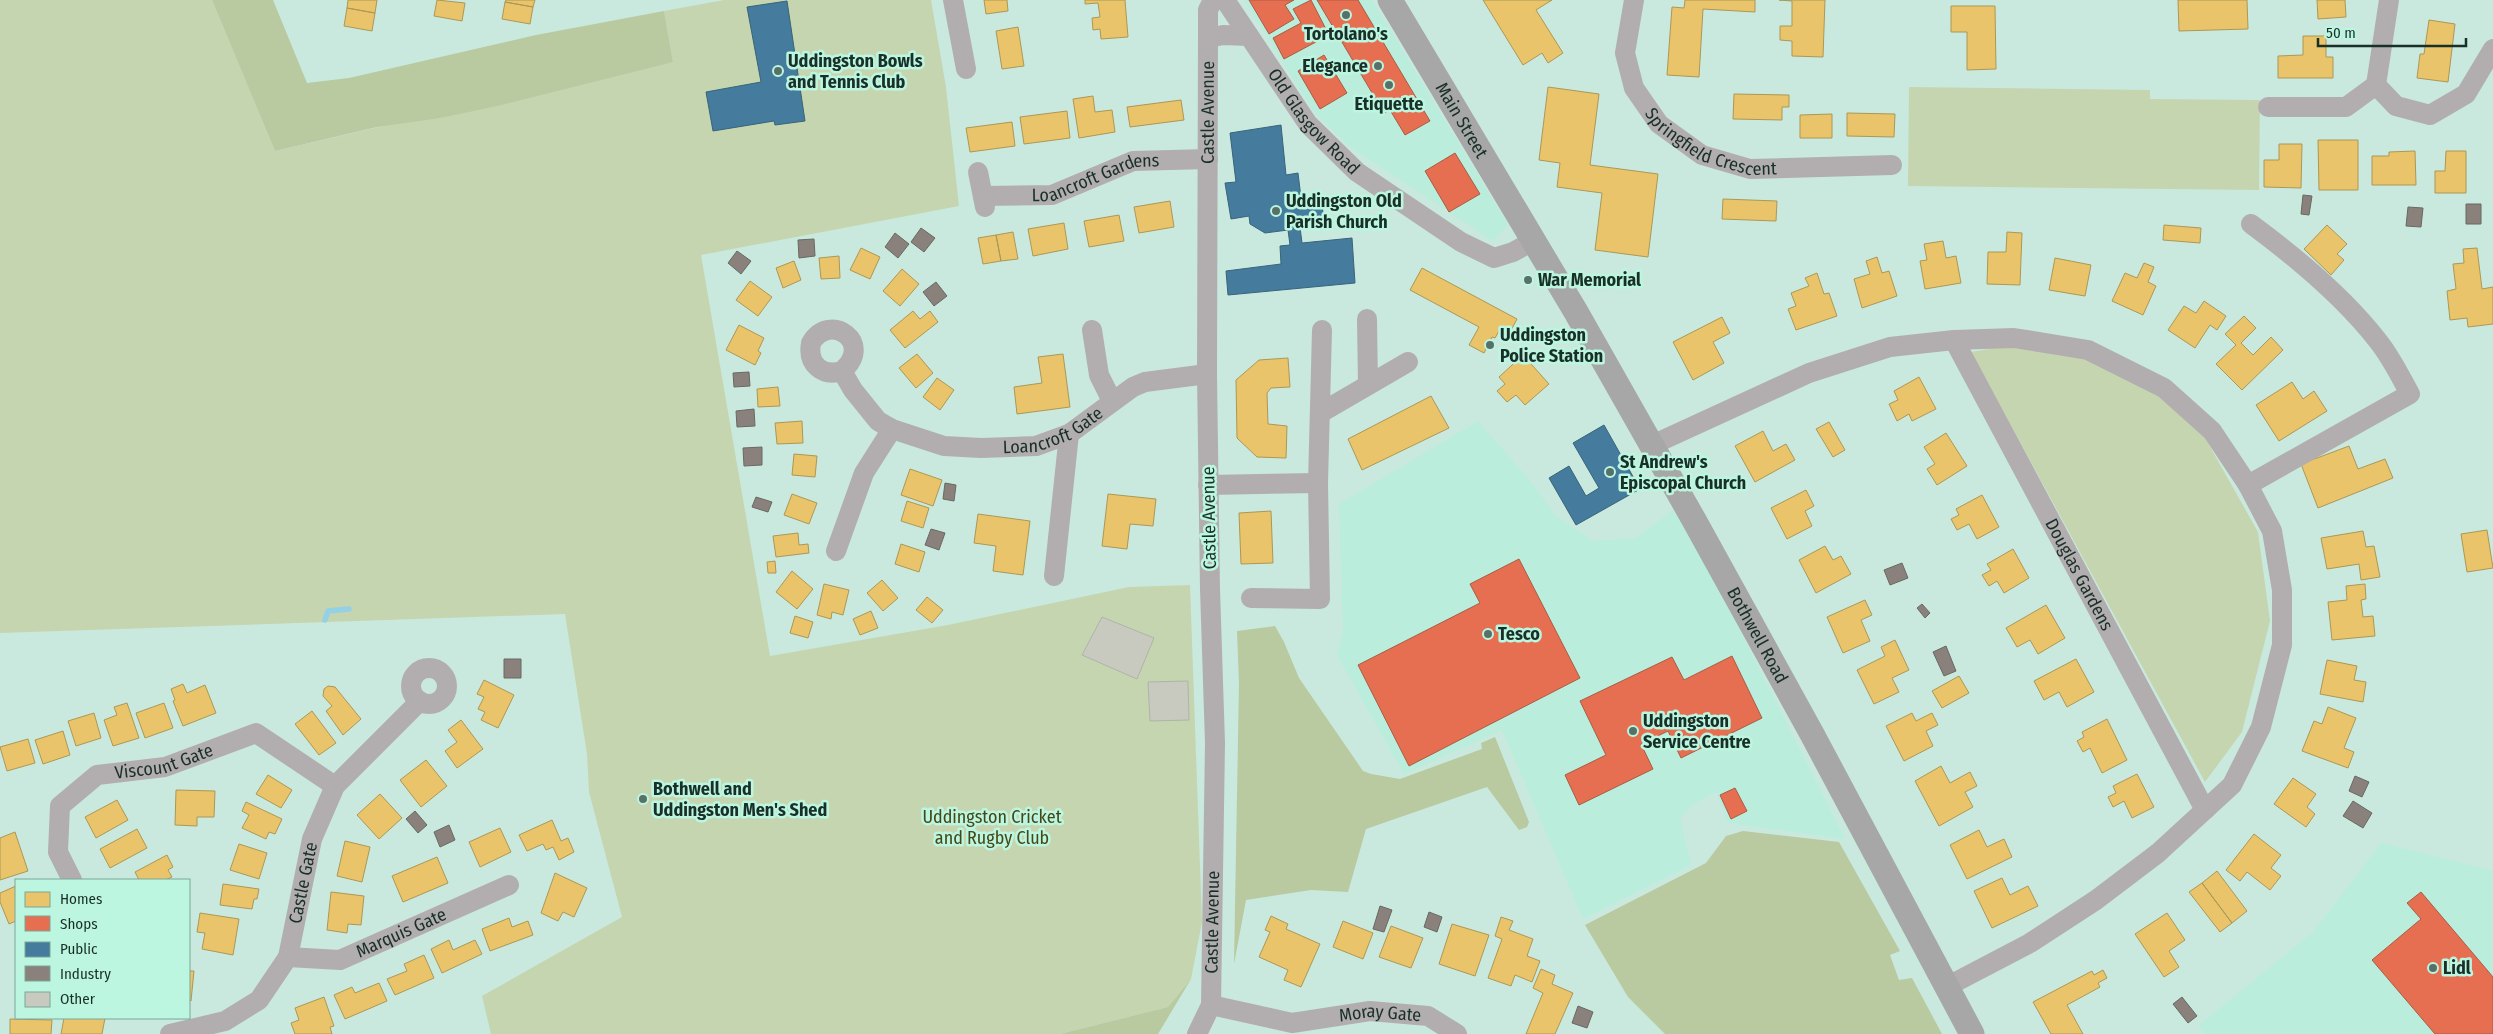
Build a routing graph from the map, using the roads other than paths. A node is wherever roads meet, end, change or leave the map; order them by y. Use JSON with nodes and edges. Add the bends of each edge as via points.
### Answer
{"nodes":[{"id":1,"x":953,"y":0,"type":"edge"},
{"id":2,"x":1213,"y":0,"type":"edge"},
{"id":3,"x":1224,"y":0,"type":"edge"},
{"id":4,"x":1390,"y":0,"type":"edge"},
{"id":5,"x":1634,"y":0,"type":"edge"},
{"id":6,"x":2389,"y":0,"type":"edge"},
{"id":7,"x":1249,"y":36,"type":"junction"},
{"id":8,"x":1208,"y":38,"type":"junction"},
{"id":9,"x":2493,"y":49,"type":"edge"},
{"id":10,"x":966,"y":69,"type":"dead end"},
{"id":11,"x":2376,"y":85,"type":"junction"},
{"id":12,"x":2268,"y":107,"type":"dead end"},
{"id":13,"x":1208,"y":159,"type":"junction"},
{"id":14,"x":1892,"y":165,"type":"dead end"},
{"id":15,"x":978,"y":172,"type":"dead end"},
{"id":16,"x":2251,"y":224,"type":"dead end"},
{"id":17,"x":1533,"y":241,"type":"junction"},
{"id":18,"x":1367,"y":319,"type":"dead end"},
{"id":19,"x":1092,"y":330,"type":"dead end"},
{"id":20,"x":1322,"y":330,"type":"dead end"},
{"id":21,"x":1954,"y":340,"type":"junction"},
{"id":22,"x":1408,"y":362,"type":"dead end"},
{"id":23,"x":842,"y":371,"type":"dead end"},
{"id":24,"x":1207,"y":374,"type":"junction"},
{"id":25,"x":1368,"y":385,"type":"junction"},
{"id":26,"x":1112,"y":401,"type":"junction"},
{"id":27,"x":1322,"y":412,"type":"junction"},
{"id":28,"x":892,"y":429,"type":"junction"},
{"id":29,"x":1069,"y":434,"type":"junction"},
{"id":30,"x":1652,"y":445,"type":"junction"},
{"id":31,"x":1318,"y":483,"type":"junction"},
{"id":32,"x":2248,"y":485,"type":"junction"},
{"id":33,"x":1208,"y":486,"type":"junction"},
{"id":34,"x":836,"y":551,"type":"dead end"},
{"id":35,"x":1054,"y":576,"type":"dead end"},
{"id":36,"x":1251,"y":598,"type":"dead end"},
{"id":37,"x":420,"y":701,"type":"dead end"},
{"id":38,"x":335,"y":786,"type":"junction"},
{"id":39,"x":2205,"y":810,"type":"junction"},
{"id":40,"x":72,"y":879,"type":"edge"},
{"id":41,"x":509,"y":885,"type":"dead end"},
{"id":42,"x":288,"y":957,"type":"junction"},
{"id":43,"x":1948,"y":986,"type":"junction"},
{"id":44,"x":1211,"y":1005,"type":"junction"},
{"id":45,"x":170,"y":1034,"type":"edge"},
{"id":46,"x":1197,"y":1034,"type":"edge"},
{"id":47,"x":1457,"y":1034,"type":"edge"},
{"id":48,"x":1972,"y":1034,"type":"edge"}],
"edges":[{"from":1,"to":10,"type":"street"},
{"from":2,"to":8,"type":"street","name":"Castle Avenue","via":[[1208,10]]},
{"from":3,"to":7,"type":"street","name":"Old Glasgow Road"},
{"from":4,"to":17,"type":"main road","name":"Main Street"},
{"from":5,"to":14,"type":"street","name":"Springfield Crescent","via":[[1626,53],[1634,88],[1659,124],[1702,155],[1750,169]]},
{"from":6,"to":11,"type":"street"},
{"from":7,"to":8,"type":"street"},
{"from":7,"to":17,"type":"street","name":"Old Glasgow Road","via":[[1308,124],[1357,172],[1461,242],[1494,258]]},
{"from":8,"to":13,"type":"street","name":"Castle Avenue"},
{"from":9,"to":11,"type":"street","via":[[2466,94],[2430,115],[2396,106]]},
{"from":11,"to":12,"type":"street","via":[[2346,107]]},
{"from":13,"to":15,"type":"street","name":"Loancroft Gardens","via":[[1134,161],[1052,195],[984,203]]},
{"from":13,"to":24,"type":"street","name":"Castle Avenue"},
{"from":16,"to":32,"type":"street","via":[[2345,305],[2379,342],[2410,394]]},
{"from":17,"to":30,"type":"main road","name":"Bothwell Road"},
{"from":18,"to":25,"type":"street"},
{"from":19,"to":26,"type":"street","via":[[1098,375]]},
{"from":20,"to":27,"type":"street"},
{"from":21,"to":30,"type":"street","via":[[1890,347],[1809,373]]},
{"from":21,"to":32,"type":"street","via":[[2014,338],[2088,350],[2164,388],[2212,431]]},
{"from":21,"to":39,"type":"street","name":"Douglas Gardens"},
{"from":22,"to":25,"type":"street"},
{"from":23,"to":28,"type":"street","name":"Loancroft Gate","via":[[865,406],[878,421]]},
{"from":24,"to":26,"type":"street","name":"Loancroft Gate","via":[[1145,382]]},
{"from":24,"to":33,"type":"street","name":"Castle Avenue"},
{"from":25,"to":27,"type":"street"},
{"from":26,"to":29,"type":"street","name":"Loancroft Gate"},
{"from":27,"to":31,"type":"street"},
{"from":28,"to":29,"type":"street","name":"Loancroft Gate","via":[[944,446],[981,448],[1036,446]]},
{"from":28,"to":34,"type":"street","via":[[864,473]]},
{"from":29,"to":35,"type":"street"},
{"from":30,"to":43,"type":"main road","name":"Bothwell Road"},
{"from":31,"to":33,"type":"street"},
{"from":31,"to":36,"type":"street","via":[[1320,599]]},
{"from":32,"to":39,"type":"street","via":[[2272,530],[2282,590],[2282,645],[2261,727],[2232,785]]},
{"from":33,"to":44,"type":"street","name":"Castle Avenue","via":[[1214,743]]},
{"from":37,"to":38,"type":"street","name":"Castle Gate"},
{"from":38,"to":40,"type":"street","name":"Viscount Gate","via":[[256,733],[165,767],[96,775],[60,806],[58,852]]},
{"from":38,"to":42,"type":"street","name":"Castle Gate","via":[[312,839]]},
{"from":39,"to":43,"type":"street","via":[[2158,853],[2096,900],[2030,943]]},
{"from":41,"to":42,"type":"street","name":"Marquis Gate","via":[[340,960]]},
{"from":42,"to":45,"type":"street","name":"Castle Gate","via":[[259,1000],[225,1021]]},
{"from":43,"to":48,"type":"main road","name":"Bothwell Road"},
{"from":44,"to":46,"type":"street","name":"Castle Avenue"},
{"from":44,"to":47,"type":"street","name":"Moray Gate","via":[[1292,1023],[1370,1011],[1428,1016]]}]}
